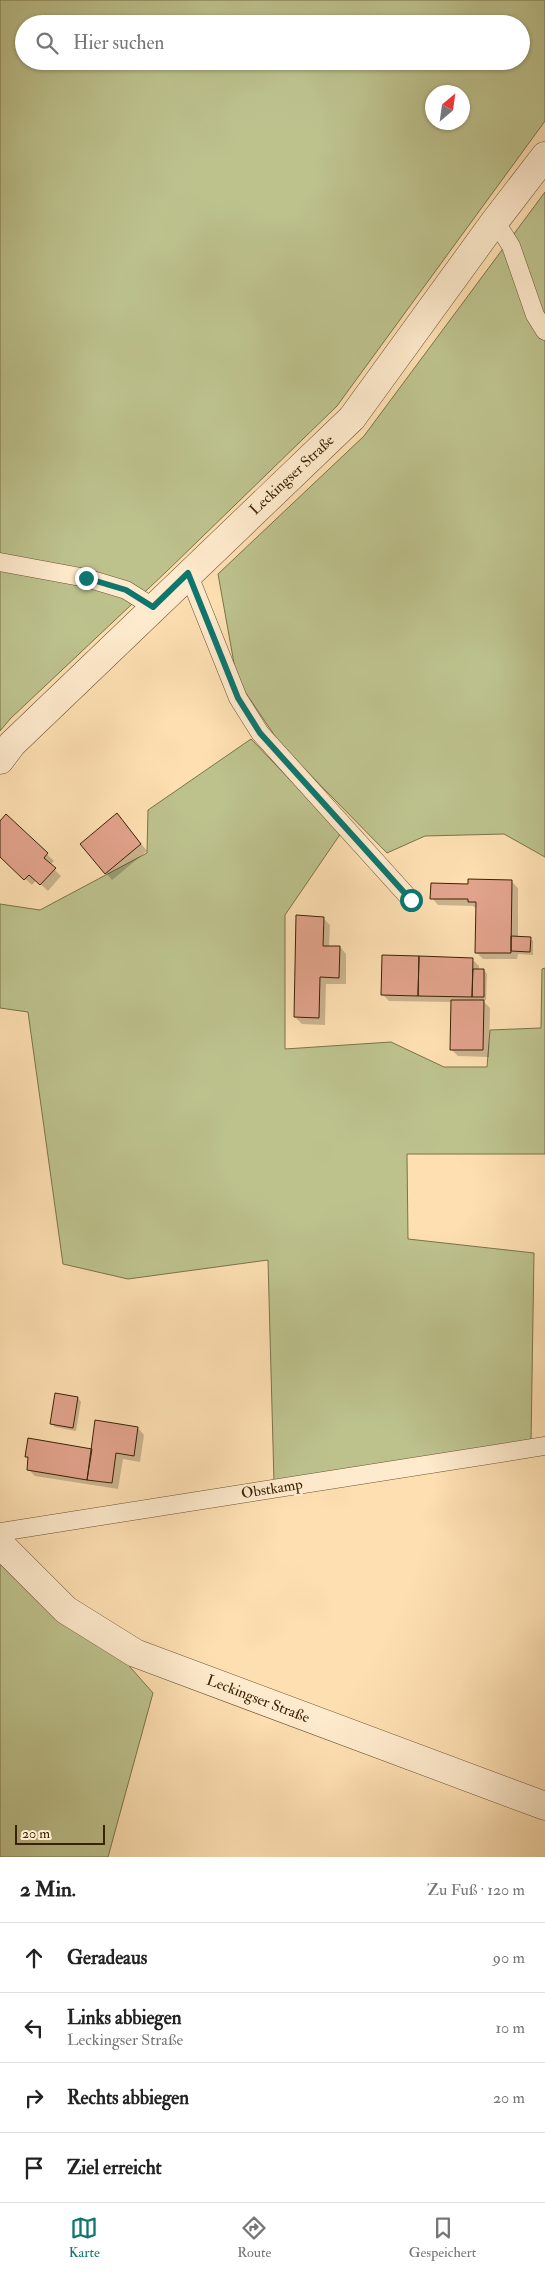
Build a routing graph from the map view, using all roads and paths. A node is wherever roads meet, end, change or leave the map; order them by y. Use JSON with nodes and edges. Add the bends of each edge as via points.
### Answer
{"nodes":[{"id":1,"x":545,"y":156,"type":"edge"},
{"id":2,"x":494,"y":220,"type":"junction"},
{"id":3,"x":545,"y":331,"type":"edge"},
{"id":4,"x":0,"y":562,"type":"edge"},
{"id":5,"x":188,"y":573,"type":"junction"},
{"id":6,"x":153,"y":607,"type":"junction"},
{"id":7,"x":0,"y":760,"type":"edge"},
{"id":8,"x":411,"y":900,"type":"dead end"},
{"id":9,"x":545,"y":1446,"type":"edge"},
{"id":10,"x":0,"y":1532,"type":"edge"},
{"id":11,"x":0,"y":1544,"type":"edge"},
{"id":12,"x":545,"y":1806,"type":"edge"}],
"edges":[{"from":1,"to":2,"type":"street","name":"Leckingser Straße"},
{"from":2,"to":3,"type":"lane","via":[[511,246],[535,315]]},
{"from":2,"to":5,"type":"street","name":"Leckingser Straße","via":[[352,418]]},
{"from":4,"to":6,"type":"lane","via":[[86,578],[126,590]]},
{"from":5,"to":6,"type":"street","name":"Leckingser Straße"},
{"from":5,"to":8,"type":"lane","via":[[238,698],[260,733]]},
{"from":6,"to":7,"type":"street","name":"Leckingser Straße","via":[[12,744]]},
{"from":9,"to":10,"type":"lane","name":"Obstkamp"},
{"from":11,"to":12,"type":"street","name":"Leckingser Straße","via":[[66,1610],[134,1653]]}]}
